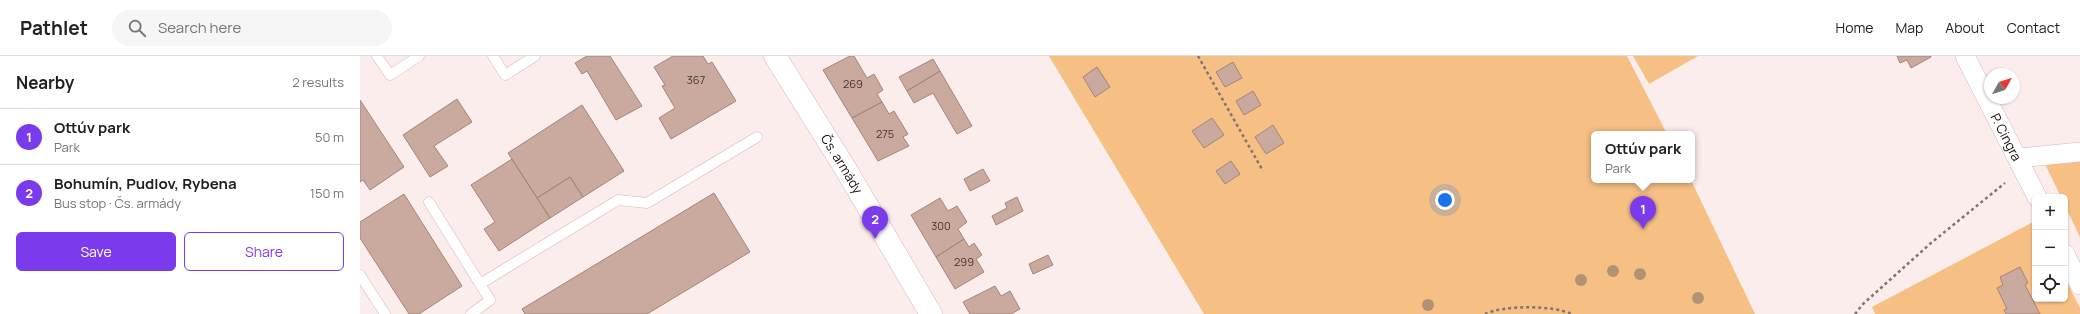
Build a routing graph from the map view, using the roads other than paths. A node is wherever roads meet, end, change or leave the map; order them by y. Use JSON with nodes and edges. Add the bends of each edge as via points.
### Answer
{"nodes":[{"id":1,"x":377,"y":56,"type":"edge"},
{"id":2,"x":419,"y":56,"type":"edge"},
{"id":3,"x":492,"y":56,"type":"edge"},
{"id":4,"x":535,"y":56,"type":"edge"},
{"id":5,"x":775,"y":56,"type":"edge"},
{"id":6,"x":1965,"y":56,"type":"edge"},
{"id":7,"x":758,"y":137,"type":"dead end"},
{"id":8,"x":2080,"y":152,"type":"edge"},
{"id":9,"x":2021,"y":163,"type":"junction"},
{"id":10,"x":2036,"y":194,"type":"edge"},
{"id":11,"x":429,"y":202,"type":"dead end"},
{"id":12,"x":2068,"y":260,"type":"edge"},
{"id":13,"x":360,"y":275,"type":"edge"},
{"id":14,"x":480,"y":284,"type":"junction"},
{"id":15,"x":2080,"y":285,"type":"edge"},
{"id":16,"x":385,"y":314,"type":"edge"},
{"id":17,"x":471,"y":314,"type":"edge"},
{"id":18,"x":931,"y":314,"type":"edge"}],
"edges":[{"from":1,"to":2,"type":"lane","via":[[390,75]]},
{"from":3,"to":4,"type":"lane","via":[[505,75]]},
{"from":5,"to":18,"type":"main road","name":"Čs. armády"},
{"from":6,"to":9,"type":"street","name":"P. Cingra"},
{"from":7,"to":14,"type":"lane","via":[[646,203],[618,200]]},
{"from":8,"to":9,"type":"street"},
{"from":9,"to":10,"type":"street","name":"P. Cingra"},
{"from":11,"to":14,"type":"lane"},
{"from":12,"to":15,"type":"street"},
{"from":13,"to":16,"type":"lane"},
{"from":14,"to":17,"type":"lane","via":[[490,300]]}]}
